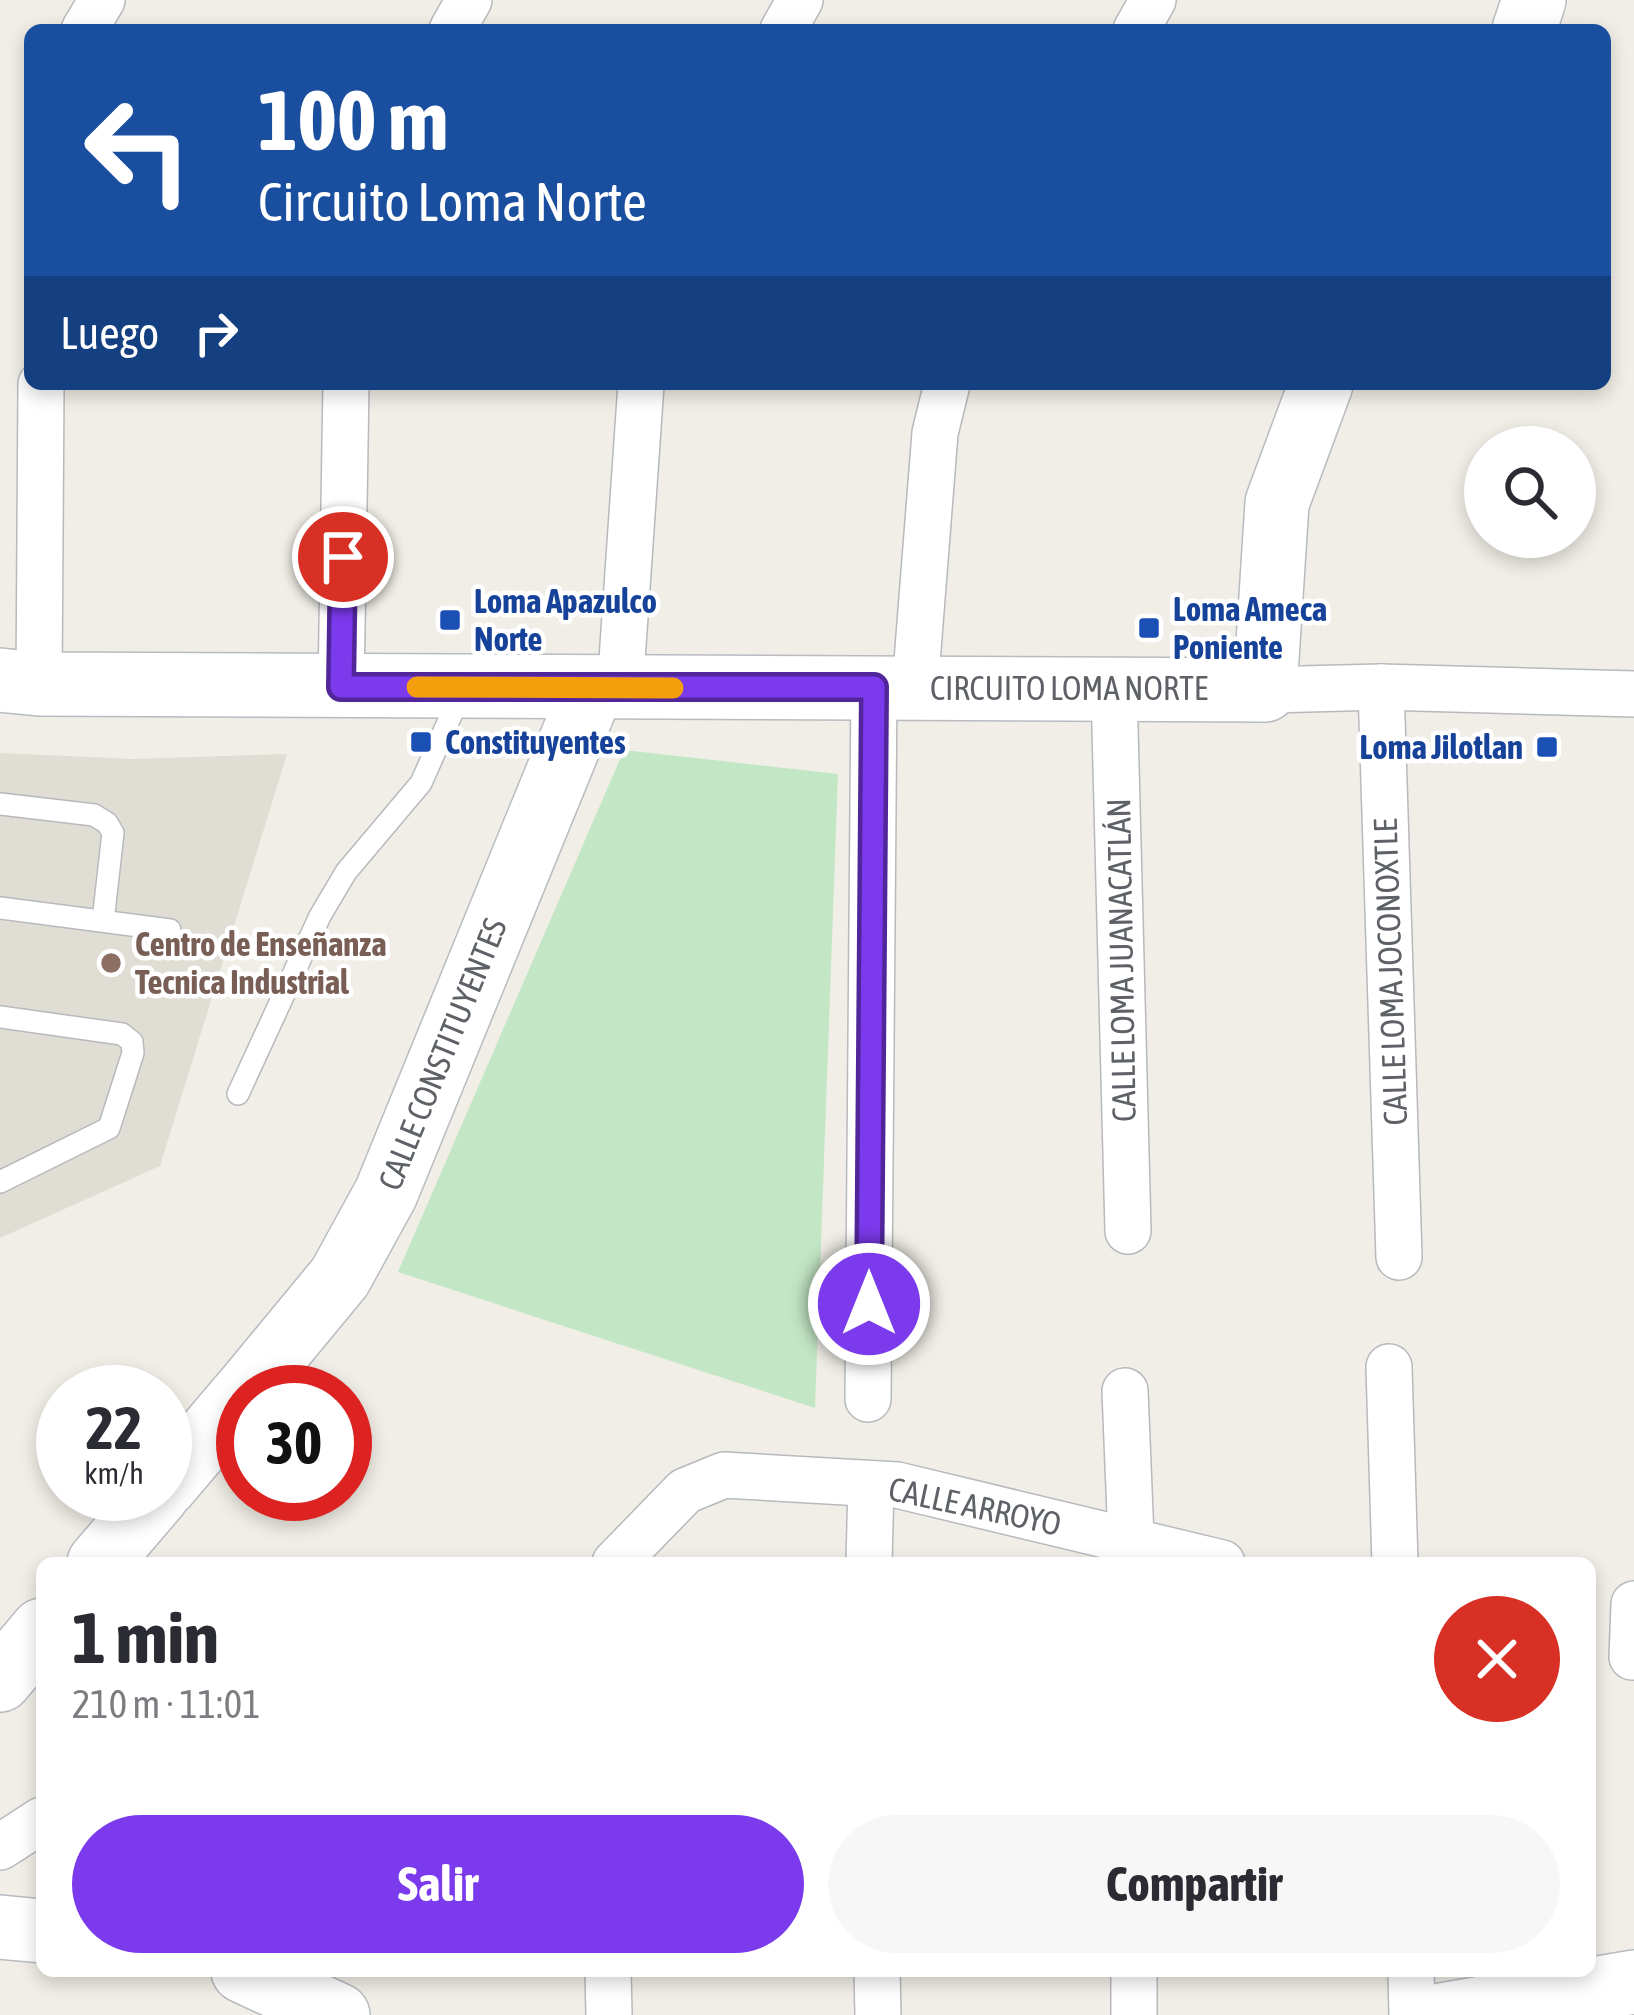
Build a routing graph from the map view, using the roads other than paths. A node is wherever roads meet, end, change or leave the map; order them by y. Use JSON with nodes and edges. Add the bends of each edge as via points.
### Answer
{"nodes":[{"id":1,"x":40,"y":390,"type":"edge"},
{"id":2,"x":346,"y":390,"type":"edge"},
{"id":3,"x":639,"y":390,"type":"edge"},
{"id":4,"x":946,"y":390,"type":"edge"},
{"id":5,"x":1319,"y":390,"type":"edge"},
{"id":6,"x":20,"y":488,"type":"edge"},
{"id":7,"x":19,"y":681,"type":"edge"},
{"id":8,"x":1381,"y":686,"type":"junction"},
{"id":9,"x":341,"y":687,"type":"junction"},
{"id":10,"x":895,"y":687,"type":"junction"},
{"id":11,"x":464,"y":688,"type":"junction"},
{"id":12,"x":606,"y":689,"type":"junction"},
{"id":13,"x":1114,"y":689,"type":"junction"},
{"id":14,"x":1265,"y":690,"type":"junction"},
{"id":15,"x":1634,"y":694,"type":"edge"},
{"id":16,"x":0,"y":804,"type":"edge"},
{"id":17,"x":0,"y":908,"type":"edge"},
{"id":18,"x":103,"y":921,"type":"junction"},
{"id":19,"x":170,"y":930,"type":"dead end"},
{"id":20,"x":0,"y":1017,"type":"edge"},
{"id":21,"x":238,"y":1094,"type":"dead end"},
{"id":22,"x":0,"y":1182,"type":"edge"},
{"id":23,"x":1128,"y":1231,"type":"dead end"},
{"id":24,"x":1399,"y":1257,"type":"dead end"},
{"id":25,"x":267,"y":1365,"type":"edge"},
{"id":26,"x":1390,"y":1367,"type":"dead end"},
{"id":27,"x":1125,"y":1391,"type":"dead end"},
{"id":28,"x":868,"y":1400,"type":"dead end"},
{"id":29,"x":216,"y":1426,"type":"edge"},
{"id":30,"x":192,"y":1454,"type":"edge"},
{"id":31,"x":872,"y":1484,"type":"junction"},
{"id":32,"x":135,"y":1521,"type":"edge"},
{"id":33,"x":1132,"y":1552,"type":"edge"},
{"id":34,"x":104,"y":1557,"type":"edge"},
{"id":35,"x":621,"y":1557,"type":"edge"},
{"id":36,"x":868,"y":1557,"type":"edge"},
{"id":37,"x":1173,"y":1557,"type":"edge"},
{"id":38,"x":1395,"y":1557,"type":"edge"},
{"id":39,"x":1634,"y":1604,"type":"edge"},
{"id":40,"x":36,"y":1637,"type":"edge"},
{"id":41,"x":1619,"y":1654,"type":"edge"},
{"id":42,"x":0,"y":1680,"type":"edge"},
{"id":43,"x":36,"y":1824,"type":"edge"},
{"id":44,"x":0,"y":1847,"type":"edge"},
{"id":45,"x":0,"y":1927,"type":"edge"},
{"id":46,"x":36,"y":1930,"type":"edge"},
{"id":47,"x":256,"y":1977,"type":"edge"},
{"id":48,"x":608,"y":1977,"type":"edge"},
{"id":49,"x":877,"y":1977,"type":"edge"},
{"id":50,"x":1134,"y":1977,"type":"edge"},
{"id":51,"x":1411,"y":1977,"type":"edge"},
{"id":52,"x":1567,"y":2001,"type":"edge"},
{"id":53,"x":338,"y":2015,"type":"edge"},
{"id":54,"x":609,"y":2015,"type":"edge"},
{"id":55,"x":878,"y":2015,"type":"edge"},
{"id":56,"x":1134,"y":2015,"type":"edge"},
{"id":57,"x":1412,"y":2015,"type":"edge"},
{"id":58,"x":1442,"y":2015,"type":"edge"}],
"edges":[{"from":1,"to":6,"type":"street"},
{"from":2,"to":9,"type":"street"},
{"from":3,"to":12,"type":"street"},
{"from":4,"to":10,"type":"street"},
{"from":5,"to":14,"type":"street","via":[[1277,503]]},
{"from":6,"to":7,"type":"street"},
{"from":7,"to":9,"type":"street","name":"CIRCUITO LOMA NORTE"},
{"from":8,"to":14,"type":"street","name":"CIRCUITO LOMA NORTE"},
{"from":8,"to":15,"type":"street","name":"CIRCUITO LOMA NORTE"},
{"from":8,"to":24,"type":"street","name":"CALLE LOMA JOCONOXTLE"},
{"from":9,"to":11,"type":"street","name":"CIRCUITO LOMA NORTE"},
{"from":10,"to":12,"type":"street","name":"CIRCUITO LOMA NORTE"},
{"from":10,"to":13,"type":"street","name":"CIRCUITO LOMA NORTE"},
{"from":10,"to":28,"type":"street"},
{"from":11,"to":12,"type":"street","name":"CIRCUITO LOMA NORTE"},
{"from":11,"to":21,"type":"lane","via":[[422,783],[346,872],[320,916]]},
{"from":12,"to":25,"type":"street","name":"CALLE CONSTITUYENTES","via":[[386,1192],[340,1277]]},
{"from":13,"to":14,"type":"street","name":"CIRCUITO LOMA NORTE"},
{"from":13,"to":23,"type":"street","name":"CALLE LOMA JUANACATLÁN"},
{"from":16,"to":18,"type":"lane","via":[[107,823],[113,833]]},
{"from":17,"to":18,"type":"lane"},
{"from":18,"to":19,"type":"lane"},
{"from":20,"to":22,"type":"lane","via":[[122,1034],[134,1053],[109,1128]]},
{"from":26,"to":38,"type":"street"},
{"from":27,"to":33,"type":"street"},
{"from":29,"to":30,"type":"street","name":"CALLE CONSTITUYENTES"},
{"from":31,"to":33,"type":"street","name":"CALLE ARROYO"},
{"from":31,"to":35,"type":"street","name":"CALLE ARROYO","via":[[724,1475],[685,1490]]},
{"from":31,"to":36,"type":"street"},
{"from":32,"to":34,"type":"street"},
{"from":33,"to":37,"type":"street","name":"CALLE ARROYO"},
{"from":39,"to":41,"type":"street"},
{"from":40,"to":42,"type":"street"},
{"from":43,"to":44,"type":"street"},
{"from":45,"to":46,"type":"street"},
{"from":47,"to":53,"type":"street"},
{"from":48,"to":54,"type":"street"},
{"from":49,"to":55,"type":"street"},
{"from":50,"to":56,"type":"street"},
{"from":51,"to":57,"type":"street"},
{"from":52,"to":58,"type":"street"}]}
